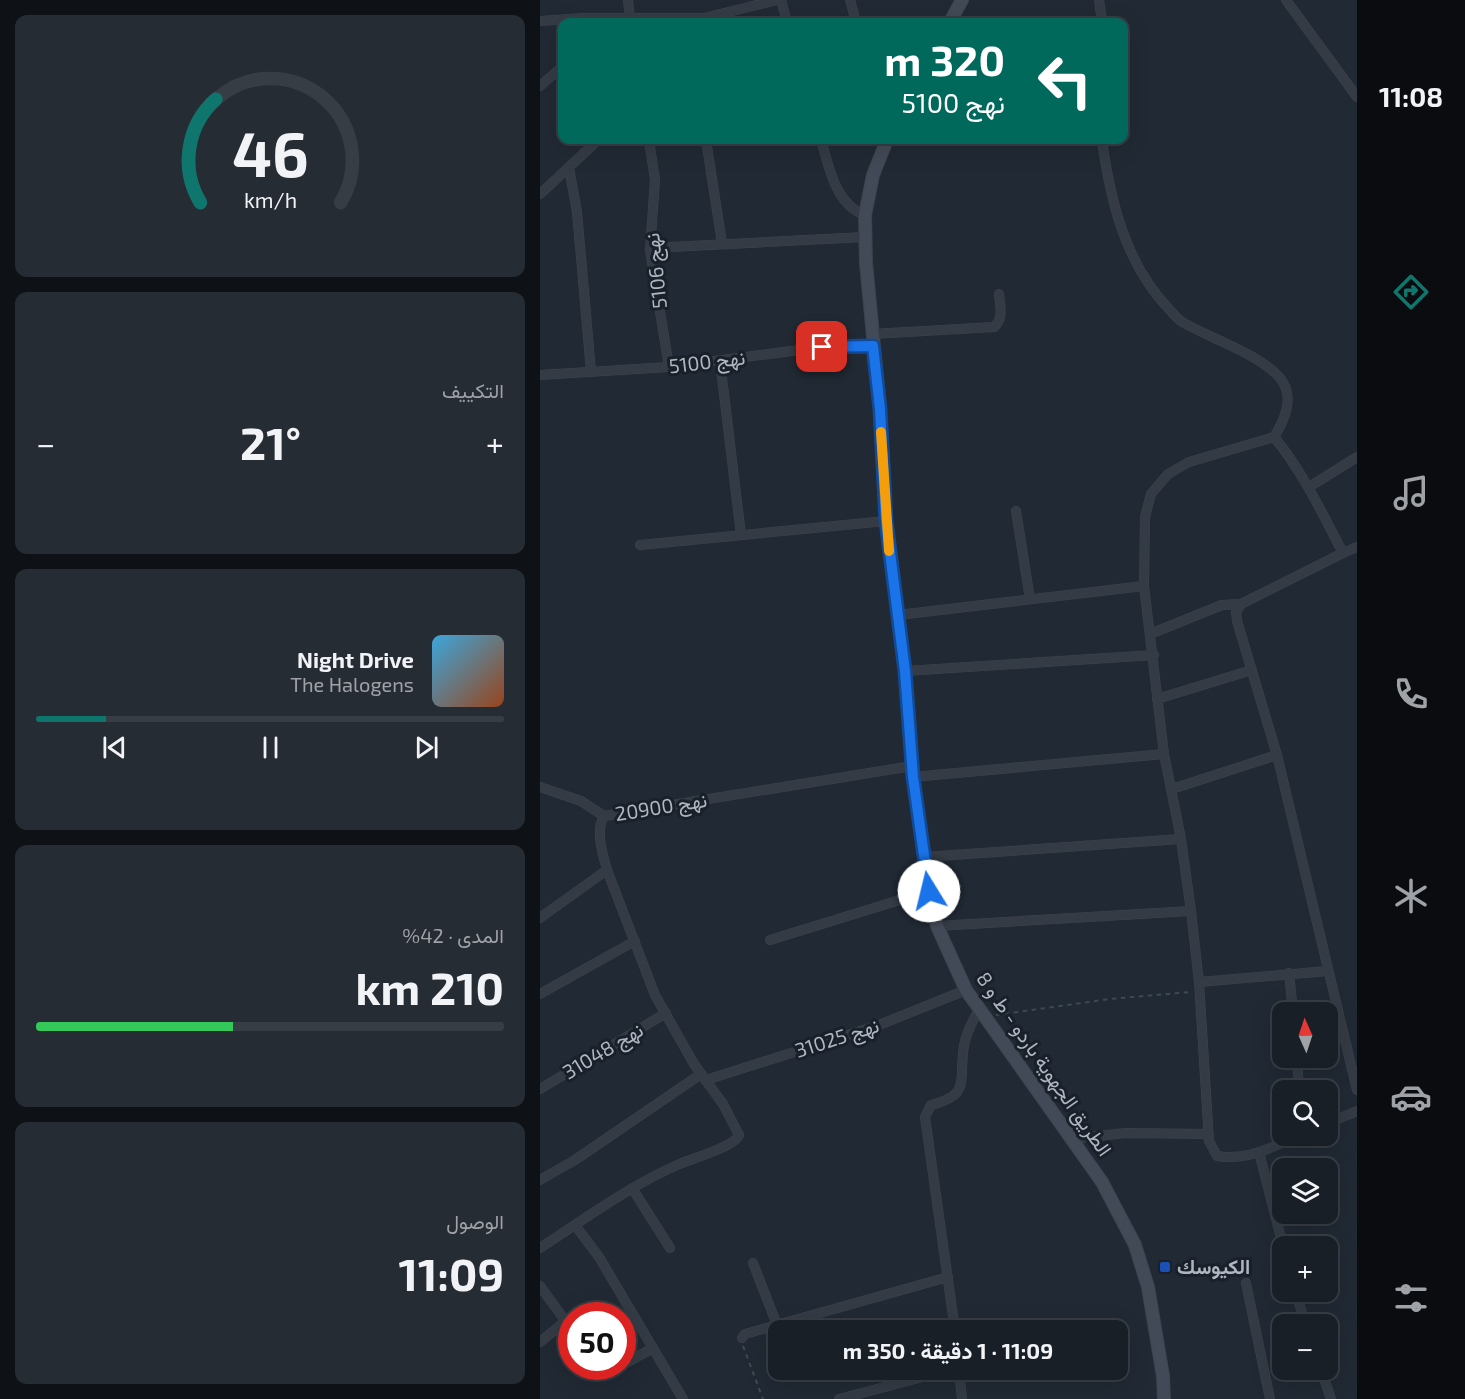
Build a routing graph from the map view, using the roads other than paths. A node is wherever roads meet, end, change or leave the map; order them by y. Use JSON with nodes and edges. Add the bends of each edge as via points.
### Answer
{"nodes":[{"id":1,"x":628,"y":0,"type":"edge"},
{"id":2,"x":779,"y":0,"type":"edge"},
{"id":3,"x":850,"y":0,"type":"edge"},
{"id":4,"x":962,"y":0,"type":"edge"},
{"id":5,"x":1099,"y":0,"type":"edge"},
{"id":6,"x":1286,"y":0,"type":"edge"},
{"id":7,"x":744,"y":3,"type":"edge"},
{"id":8,"x":732,"y":11,"type":"junction"},
{"id":9,"x":630,"y":18,"type":"joint"},
{"id":10,"x":726,"y":18,"type":"edge"},
{"id":11,"x":786,"y":18,"type":"edge"},
{"id":12,"x":855,"y":18,"type":"edge"},
{"id":13,"x":952,"y":18,"type":"edge"},
{"id":14,"x":1101,"y":18,"type":"edge"},
{"id":15,"x":540,"y":21,"type":"edge"},
{"id":16,"x":558,"y":21,"type":"edge"},
{"id":17,"x":558,"y":70,"type":"edge"},
{"id":18,"x":540,"y":86,"type":"edge"},
{"id":19,"x":1357,"y":97,"type":"edge"},
{"id":20,"x":594,"y":144,"type":"edge"},
{"id":21,"x":650,"y":144,"type":"edge"},
{"id":22,"x":707,"y":144,"type":"edge"},
{"id":23,"x":822,"y":144,"type":"edge"},
{"id":24,"x":885,"y":144,"type":"edge"},
{"id":25,"x":1103,"y":144,"type":"edge"},
{"id":26,"x":569,"y":168,"type":"junction"},
{"id":27,"x":540,"y":194,"type":"edge"},
{"id":28,"x":865,"y":215,"type":"junction"},
{"id":29,"x":865,"y":237,"type":"junction"},
{"id":30,"x":722,"y":243,"type":"junction"},
{"id":31,"x":651,"y":248,"type":"junction"},
{"id":32,"x":999,"y":294,"type":"dead end"},
{"id":33,"x":873,"y":340,"type":"junction"},
{"id":34,"x":720,"y":361,"type":"junction"},
{"id":35,"x":669,"y":367,"type":"junction"},
{"id":36,"x":591,"y":371,"type":"junction"},
{"id":37,"x":540,"y":375,"type":"edge"},
{"id":38,"x":1274,"y":437,"type":"junction"},
{"id":39,"x":1357,"y":457,"type":"edge"},
{"id":40,"x":1309,"y":487,"type":"junction"},
{"id":41,"x":1016,"y":511,"type":"dead end"},
{"id":42,"x":886,"y":521,"type":"junction"},
{"id":43,"x":741,"y":535,"type":"junction"},
{"id":44,"x":640,"y":545,"type":"dead end"},
{"id":45,"x":1357,"y":547,"type":"edge"},
{"id":46,"x":1343,"y":553,"type":"junction"},
{"id":47,"x":1144,"y":586,"type":"junction"},
{"id":48,"x":1030,"y":599,"type":"junction"},
{"id":49,"x":1241,"y":604,"type":"junction"},
{"id":50,"x":898,"y":615,"type":"junction"},
{"id":51,"x":1150,"y":634,"type":"junction"},
{"id":52,"x":1154,"y":655,"type":"junction"},
{"id":53,"x":1252,"y":670,"type":"junction"},
{"id":54,"x":905,"y":671,"type":"junction"},
{"id":55,"x":1158,"y":699,"type":"junction"},
{"id":56,"x":1164,"y":754,"type":"junction"},
{"id":57,"x":1277,"y":755,"type":"junction"},
{"id":58,"x":913,"y":772,"type":"junction"},
{"id":59,"x":540,"y":787,"type":"edge"},
{"id":60,"x":1172,"y":789,"type":"junction"},
{"id":61,"x":604,"y":816,"type":"junction"},
{"id":62,"x":1181,"y":839,"type":"junction"},
{"id":63,"x":924,"y":858,"type":"junction"},
{"id":64,"x":608,"y":870,"type":"junction"},
{"id":65,"x":929,"y":891,"type":"junction"},
{"id":66,"x":1191,"y":911,"type":"junction"},
{"id":67,"x":540,"y":918,"type":"edge"},
{"id":68,"x":938,"y":926,"type":"junction"},
{"id":69,"x":770,"y":940,"type":"dead end"},
{"id":70,"x":635,"y":941,"type":"junction"},
{"id":71,"x":1328,"y":971,"type":"junction"},
{"id":72,"x":1289,"y":973,"type":"junction"},
{"id":73,"x":1199,"y":986,"type":"junction"},
{"id":74,"x":966,"y":990,"type":"junction"},
{"id":75,"x":540,"y":994,"type":"edge"},
{"id":76,"x":1292,"y":1002,"type":"edge"},
{"id":77,"x":666,"y":1013,"type":"junction"},
{"id":78,"x":982,"y":1013,"type":"junction"},
{"id":79,"x":703,"y":1077,"type":"junction"},
{"id":80,"x":540,"y":1089,"type":"edge"},
{"id":81,"x":1357,"y":1090,"type":"edge"},
{"id":82,"x":1357,"y":1111,"type":"edge"},
{"id":83,"x":1338,"y":1119,"type":"edge"},
{"id":84,"x":1207,"y":1134,"type":"junction"},
{"id":85,"x":1071,"y":1139,"type":"junction"},
{"id":86,"x":1272,"y":1146,"type":"edge"},
{"id":87,"x":1259,"y":1152,"type":"junction"},
{"id":88,"x":540,"y":1180,"type":"edge"},
{"id":89,"x":632,"y":1188,"type":"junction"},
{"id":90,"x":574,"y":1225,"type":"junction"},
{"id":91,"x":1280,"y":1236,"type":"edge"},
{"id":92,"x":540,"y":1248,"type":"edge"},
{"id":93,"x":670,"y":1248,"type":"dead end"},
{"id":94,"x":753,"y":1263,"type":"dead end"},
{"id":95,"x":948,"y":1277,"type":"junction"},
{"id":96,"x":1246,"y":1283,"type":"dead end"},
{"id":97,"x":540,"y":1286,"type":"edge"},
{"id":98,"x":558,"y":1310,"type":"edge"},
{"id":99,"x":775,"y":1320,"type":"edge"},
{"id":100,"x":795,"y":1320,"type":"edge"},
{"id":101,"x":954,"y":1320,"type":"edge"},
{"id":102,"x":558,"y":1327,"type":"edge"},
{"id":103,"x":768,"y":1328,"type":"edge"},
{"id":104,"x":742,"y":1338,"type":"road end"},
{"id":105,"x":540,"y":1342,"type":"edge"},
{"id":106,"x":653,"y":1348,"type":"junction"},
{"id":107,"x":636,"y":1358,"type":"edge"},
{"id":108,"x":911,"y":1380,"type":"edge"},
{"id":109,"x":960,"y":1380,"type":"edge"},
{"id":110,"x":1324,"y":1380,"type":"edge"},
{"id":111,"x":682,"y":1399,"type":"edge"},
{"id":112,"x":839,"y":1399,"type":"edge"},
{"id":113,"x":962,"y":1399,"type":"edge"},
{"id":114,"x":1164,"y":1399,"type":"edge"},
{"id":115,"x":1270,"y":1399,"type":"edge"},
{"id":116,"x":1331,"y":1399,"type":"edge"}],
"edges":[{"from":1,"to":9,"type":"street"},
{"from":2,"to":7,"type":"street"},
{"from":2,"to":11,"type":"street"},
{"from":3,"to":12,"type":"street"},
{"from":4,"to":13,"type":"main road"},
{"from":5,"to":14,"type":"street"},
{"from":6,"to":19,"type":"street"},
{"from":7,"to":8,"type":"street"},
{"from":8,"to":9,"type":"street","via":[[714,16]]},
{"from":8,"to":10,"type":"street"},
{"from":15,"to":16,"type":"street"},
{"from":17,"to":18,"type":"street"},
{"from":20,"to":26,"type":"street"},
{"from":21,"to":31,"type":"street","name":"نهج 5106","via":[[654,180]]},
{"from":22,"to":30,"type":"street"},
{"from":23,"to":28,"type":"street","via":[[839,192],[855,212]]},
{"from":24,"to":28,"type":"main road","name":"الطريق الجهوية باردو - ط و 8","via":[[873,176]]},
{"from":25,"to":38,"type":"street","via":[[1116,214],[1147,283],[1181,322],[1265,365],[1280,378],[1287,390],[1287,406]]},
{"from":26,"to":27,"type":"street"},
{"from":26,"to":36,"type":"street","via":[[577,212]]},
{"from":28,"to":29,"type":"main road","name":"الطريق الجهوية باردو - ط و 8"},
{"from":29,"to":30,"type":"street"},
{"from":29,"to":33,"type":"main road","name":"الطريق الجهوية باردو - ط و 8"},
{"from":30,"to":31,"type":"street"},
{"from":31,"to":35,"type":"street","name":"نهج 5106"},
{"from":32,"to":33,"type":"street","name":"نهج 5100","via":[[1001,315],[994,327]]},
{"from":33,"to":34,"type":"street","name":"نهج 5100"},
{"from":33,"to":42,"type":"main road","name":"الطريق الجهوية باردو - ط و 8"},
{"from":34,"to":35,"type":"street","name":"نهج 5100"},
{"from":34,"to":43,"type":"street"},
{"from":35,"to":36,"type":"street","name":"نهج 5100"},
{"from":36,"to":37,"type":"street","name":"نهج 5100"},
{"from":38,"to":40,"type":"street"},
{"from":38,"to":47,"type":"street","via":[[1189,462],[1168,474],[1151,494],[1145,517]]},
{"from":39,"to":40,"type":"street"},
{"from":40,"to":46,"type":"street"},
{"from":41,"to":48,"type":"street"},
{"from":42,"to":43,"type":"street"},
{"from":42,"to":50,"type":"main road","name":"الطريق الجهوية باردو - ط و 8"},
{"from":43,"to":44,"type":"street"},
{"from":45,"to":46,"type":"street"},
{"from":46,"to":49,"type":"street"},
{"from":47,"to":48,"type":"street"},
{"from":47,"to":51,"type":"street"},
{"from":48,"to":50,"type":"street"},
{"from":49,"to":51,"type":"street","via":[[1222,605]]},
{"from":49,"to":53,"type":"street","via":[[1236,612],[1237,621]]},
{"from":50,"to":54,"type":"main road","name":"الطريق الجهوية باردو - ط و 8"},
{"from":51,"to":52,"type":"street"},
{"from":52,"to":54,"type":"street"},
{"from":52,"to":55,"type":"street"},
{"from":53,"to":55,"type":"street"},
{"from":53,"to":57,"type":"street"},
{"from":54,"to":58,"type":"main road","name":"الطريق الجهوية باردو - ط و 8"},
{"from":55,"to":56,"type":"street"},
{"from":56,"to":58,"type":"street","name":"نهج 20900"},
{"from":56,"to":60,"type":"street"},
{"from":57,"to":60,"type":"street"},
{"from":57,"to":71,"type":"street"},
{"from":58,"to":61,"type":"street","name":"نهج 20900"},
{"from":58,"to":63,"type":"main road","name":"الطريق الجهوية باردو - ط و 8"},
{"from":59,"to":61,"type":"street","via":[[581,801]]},
{"from":60,"to":62,"type":"street"},
{"from":61,"to":64,"type":"street","name":"نهج 20900","via":[[602,849]]},
{"from":62,"to":63,"type":"street"},
{"from":62,"to":66,"type":"street"},
{"from":63,"to":65,"type":"main road","name":"الطريق الجهوية باردو - ط و 8"},
{"from":64,"to":67,"type":"street"},
{"from":64,"to":70,"type":"street","name":"نهج 20900"},
{"from":65,"to":68,"type":"main road","name":"الطريق الجهوية باردو - ط و 8"},
{"from":65,"to":69,"type":"street"},
{"from":66,"to":68,"type":"street"},
{"from":66,"to":73,"type":"street"},
{"from":68,"to":74,"type":"main road","name":"الطريق الجهوية باردو - ط و 8"},
{"from":70,"to":75,"type":"street"},
{"from":70,"to":77,"type":"street","name":"نهج 20900"},
{"from":71,"to":72,"type":"street"},
{"from":71,"to":81,"type":"street"},
{"from":72,"to":73,"type":"street"},
{"from":72,"to":76,"type":"street"},
{"from":73,"to":84,"type":"street"},
{"from":74,"to":78,"type":"main road","name":"الطريق الجهوية باردو - ط و 8"},
{"from":74,"to":79,"type":"street","name":"نهج 31025","via":[[879,1025]]},
{"from":77,"to":79,"type":"street","name":"نهج 20900"},
{"from":77,"to":80,"type":"street","name":"نهج 31048"},
{"from":78,"to":85,"type":"main road","name":"الطريق الجهوية باردو - ط و 8"},
{"from":78,"to":95,"type":"street","via":[[968,1031],[960,1091],[932,1105],[925,1116]]},
{"from":79,"to":88,"type":"street","name":"نهج 31025"},
{"from":79,"to":89,"type":"street","name":"نهج 20900","via":[[736,1128],[737,1139]]},
{"from":82,"to":83,"type":"street"},
{"from":84,"to":85,"type":"street"},
{"from":84,"to":87,"type":"street","via":[[1217,1156]]},
{"from":85,"to":114,"type":"main road","name":"الطريق الجهوية باردو - ط و 8","via":[[1102,1182],[1135,1245],[1153,1312]]},
{"from":86,"to":87,"type":"street"},
{"from":87,"to":91,"type":"street"},
{"from":89,"to":90,"type":"street"},
{"from":89,"to":93,"type":"street"},
{"from":90,"to":92,"type":"street"},
{"from":90,"to":106,"type":"street","via":[[599,1257]]},
{"from":94,"to":99,"type":"street"},
{"from":95,"to":100,"type":"street"},
{"from":95,"to":101,"type":"street"},
{"from":96,"to":115,"type":"street"},
{"from":97,"to":98,"type":"street"},
{"from":102,"to":105,"type":"street"},
{"from":103,"to":104,"type":"street"},
{"from":106,"to":107,"type":"street"},
{"from":106,"to":111,"type":"street"},
{"from":108,"to":112,"type":"street"},
{"from":109,"to":113,"type":"street"},
{"from":110,"to":116,"type":"street"}]}
